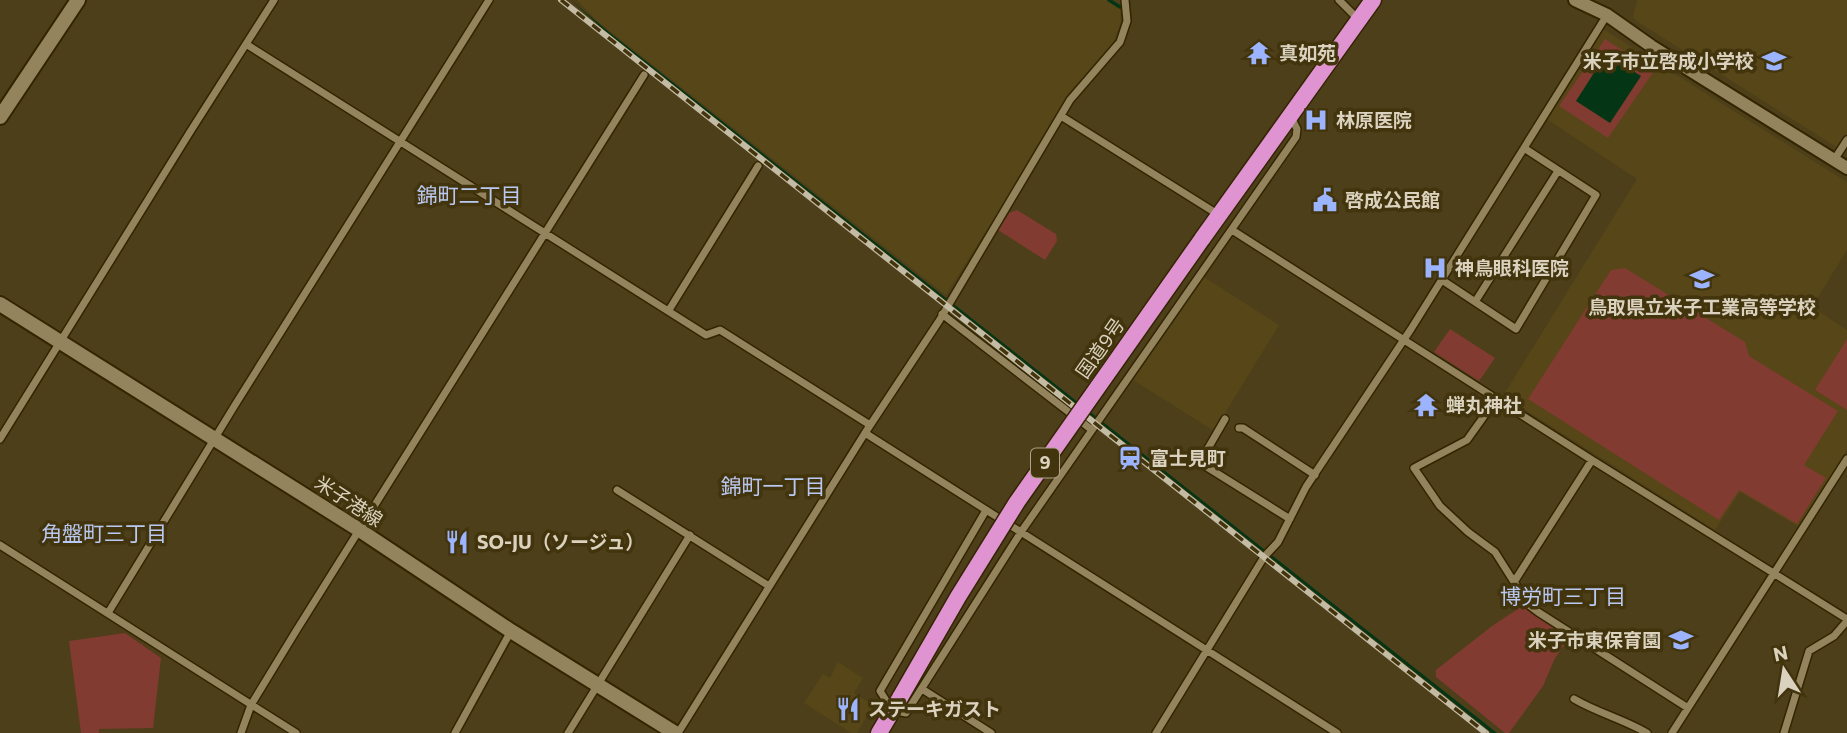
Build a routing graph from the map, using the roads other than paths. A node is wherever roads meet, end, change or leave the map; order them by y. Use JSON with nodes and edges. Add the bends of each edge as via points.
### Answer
{"nodes":[{"id":1,"x":78,"y":0,"type":"edge"},
{"id":2,"x":274,"y":0,"type":"edge"},
{"id":3,"x":489,"y":0,"type":"edge"},
{"id":4,"x":1125,"y":0,"type":"edge"},
{"id":5,"x":1339,"y":0,"type":"edge"},
{"id":6,"x":1373,"y":0,"type":"edge"},
{"id":7,"x":1575,"y":0,"type":"edge"},
{"id":8,"x":1607,"y":15,"type":"junction"},
{"id":9,"x":1359,"y":20,"type":"junction"},
{"id":10,"x":246,"y":44,"type":"junction"},
{"id":11,"x":644,"y":75,"type":"dead end"},
{"id":12,"x":1,"y":113,"type":"edge"},
{"id":13,"x":1061,"y":116,"type":"junction"},
{"id":14,"x":1290,"y":116,"type":"junction"},
{"id":15,"x":1847,"y":140,"type":"edge"},
{"id":16,"x":399,"y":142,"type":"junction"},
{"id":17,"x":1524,"y":148,"type":"junction"},
{"id":18,"x":1834,"y":160,"type":"junction"},
{"id":19,"x":758,"y":166,"type":"dead end"},
{"id":20,"x":1847,"y":168,"type":"edge"},
{"id":21,"x":1558,"y":171,"type":"junction"},
{"id":22,"x":1220,"y":215,"type":"junction"},
{"id":23,"x":1231,"y":230,"type":"junction"},
{"id":24,"x":545,"y":232,"type":"junction"},
{"id":25,"x":1442,"y":280,"type":"junction"},
{"id":26,"x":1475,"y":302,"type":"junction"},
{"id":27,"x":0,"y":303,"type":"edge"},
{"id":28,"x":669,"y":310,"type":"junction"},
{"id":29,"x":942,"y":314,"type":"junction"},
{"id":30,"x":1404,"y":339,"type":"junction"},
{"id":31,"x":61,"y":341,"type":"junction"},
{"id":32,"x":1497,"y":398,"type":"junction"},
{"id":33,"x":1225,"y":419,"type":"dead end"},
{"id":34,"x":870,"y":425,"type":"junction"},
{"id":35,"x":1239,"y":428,"type":"dead end"},
{"id":36,"x":1092,"y":430,"type":"junction"},
{"id":37,"x":864,"y":433,"type":"junction"},
{"id":38,"x":215,"y":438,"type":"junction"},
{"id":39,"x":0,"y":439,"type":"edge"},
{"id":40,"x":1847,"y":459,"type":"edge"},
{"id":41,"x":1592,"y":460,"type":"junction"},
{"id":42,"x":1315,"y":475,"type":"junction"},
{"id":43,"x":617,"y":490,"type":"dead end"},
{"id":44,"x":985,"y":512,"type":"junction"},
{"id":45,"x":1290,"y":519,"type":"junction"},
{"id":46,"x":358,"y":530,"type":"junction"},
{"id":47,"x":1021,"y":532,"type":"junction"},
{"id":48,"x":690,"y":535,"type":"junction"},
{"id":49,"x":0,"y":545,"type":"edge"},
{"id":50,"x":1775,"y":574,"type":"junction"},
{"id":51,"x":1514,"y":582,"type":"junction"},
{"id":52,"x":769,"y":586,"type":"junction"},
{"id":53,"x":108,"y":613,"type":"junction"},
{"id":54,"x":1847,"y":620,"type":"edge"},
{"id":55,"x":511,"y":631,"type":"junction"},
{"id":56,"x":1208,"y":651,"type":"junction"},
{"id":57,"x":598,"y":685,"type":"junction"},
{"id":58,"x":922,"y":688,"type":"junction"},
{"id":59,"x":1574,"y":699,"type":"dead end"},
{"id":60,"x":897,"y":703,"type":"junction"},
{"id":61,"x":251,"y":705,"type":"junction"},
{"id":62,"x":1688,"y":708,"type":"junction"},
{"id":63,"x":241,"y":733,"type":"edge"},
{"id":64,"x":296,"y":733,"type":"edge"},
{"id":65,"x":455,"y":733,"type":"edge"},
{"id":66,"x":568,"y":733,"type":"edge"},
{"id":67,"x":677,"y":733,"type":"edge"},
{"id":68,"x":879,"y":733,"type":"edge"},
{"id":69,"x":991,"y":733,"type":"edge"},
{"id":70,"x":1156,"y":733,"type":"edge"},
{"id":71,"x":1337,"y":733,"type":"edge"},
{"id":72,"x":1647,"y":733,"type":"edge"},
{"id":73,"x":1672,"y":733,"type":"edge"},
{"id":74,"x":1784,"y":733,"type":"edge"}],
"edges":[{"from":1,"to":12,"type":"main road"},
{"from":2,"to":10,"type":"street"},
{"from":3,"to":16,"type":"street"},
{"from":4,"to":13,"type":"street","via":[[1127,21],[1121,42]]},
{"from":5,"to":9,"type":"street"},
{"from":6,"to":9,"type":"highway","name":"国道9号","number":"9"},
{"from":7,"to":8,"type":"street"},
{"from":8,"to":17,"type":"street"},
{"from":8,"to":18,"type":"street"},
{"from":9,"to":14,"type":"highway","name":"国道9号","number":"9"},
{"from":10,"to":16,"type":"street"},
{"from":10,"to":31,"type":"street"},
{"from":11,"to":24,"type":"street"},
{"from":13,"to":22,"type":"street"},
{"from":13,"to":29,"type":"street"},
{"from":14,"to":22,"type":"highway","name":"国道9号","number":"9"},
{"from":14,"to":23,"type":"street","via":[[1296,137]]},
{"from":15,"to":18,"type":"street"},
{"from":16,"to":24,"type":"street"},
{"from":16,"to":38,"type":"street"},
{"from":17,"to":21,"type":"street"},
{"from":17,"to":25,"type":"street"},
{"from":18,"to":20,"type":"street"},
{"from":19,"to":28,"type":"street"},
{"from":21,"to":26,"type":"street"},
{"from":21,"to":26,"type":"street","via":[[1596,195],[1516,329]]},
{"from":22,"to":60,"type":"highway","name":"国道9号","number":"9","bridge":true,"via":[[1017,502]]},
{"from":23,"to":30,"type":"street"},
{"from":23,"to":36,"type":"street"},
{"from":24,"to":28,"type":"street"},
{"from":24,"to":46,"type":"street"},
{"from":25,"to":26,"type":"street"},
{"from":25,"to":30,"type":"street"},
{"from":27,"to":31,"type":"main road","name":"米子港線"},
{"from":28,"to":34,"type":"street","via":[[706,335],[720,331]]},
{"from":29,"to":34,"type":"street"},
{"from":29,"to":36,"type":"street"},
{"from":30,"to":32,"type":"street"},
{"from":30,"to":42,"type":"street"},
{"from":31,"to":38,"type":"main road","name":"米子港線"},
{"from":31,"to":39,"type":"street"},
{"from":32,"to":41,"type":"street"},
{"from":32,"to":51,"type":"street","via":[[1467,440],[1414,468],[1440,506],[1495,552]]},
{"from":33,"to":45,"type":"street","via":[[1202,464]]},
{"from":34,"to":37,"type":"street"},
{"from":35,"to":42,"type":"street"},
{"from":36,"to":47,"type":"street"},
{"from":37,"to":44,"type":"street"},
{"from":37,"to":52,"type":"street"},
{"from":38,"to":46,"type":"main road","name":"米子港線"},
{"from":38,"to":53,"type":"street"},
{"from":40,"to":50,"type":"street"},
{"from":41,"to":50,"type":"street"},
{"from":41,"to":51,"type":"street"},
{"from":42,"to":45,"type":"street"},
{"from":43,"to":48,"type":"street"},
{"from":44,"to":47,"type":"street"},
{"from":44,"to":60,"type":"street","via":[[880,691]]},
{"from":45,"to":56,"type":"street"},
{"from":46,"to":55,"type":"main road","name":"米子港線"},
{"from":46,"to":61,"type":"street"},
{"from":47,"to":56,"type":"street"},
{"from":47,"to":58,"type":"street"},
{"from":48,"to":52,"type":"street"},
{"from":48,"to":57,"type":"street"},
{"from":49,"to":53,"type":"street"},
{"from":50,"to":54,"type":"street"},
{"from":50,"to":62,"type":"street"},
{"from":51,"to":62,"type":"street","via":[[1538,612]]},
{"from":52,"to":67,"type":"street"},
{"from":53,"to":61,"type":"street"},
{"from":54,"to":74,"type":"street","via":[[1834,636],[1809,651]]},
{"from":55,"to":57,"type":"main road","name":"米子港線"},
{"from":55,"to":65,"type":"street"},
{"from":56,"to":70,"type":"street"},
{"from":56,"to":71,"type":"street"},
{"from":57,"to":66,"type":"street"},
{"from":57,"to":67,"type":"main road","name":"米子港線"},
{"from":58,"to":60,"type":"street","via":[[906,713]]},
{"from":58,"to":69,"type":"street"},
{"from":59,"to":72,"type":"street"},
{"from":60,"to":68,"type":"highway","name":"国道9号","number":"9"},
{"from":61,"to":63,"type":"street"},
{"from":61,"to":64,"type":"street"},
{"from":62,"to":73,"type":"street"}]}
